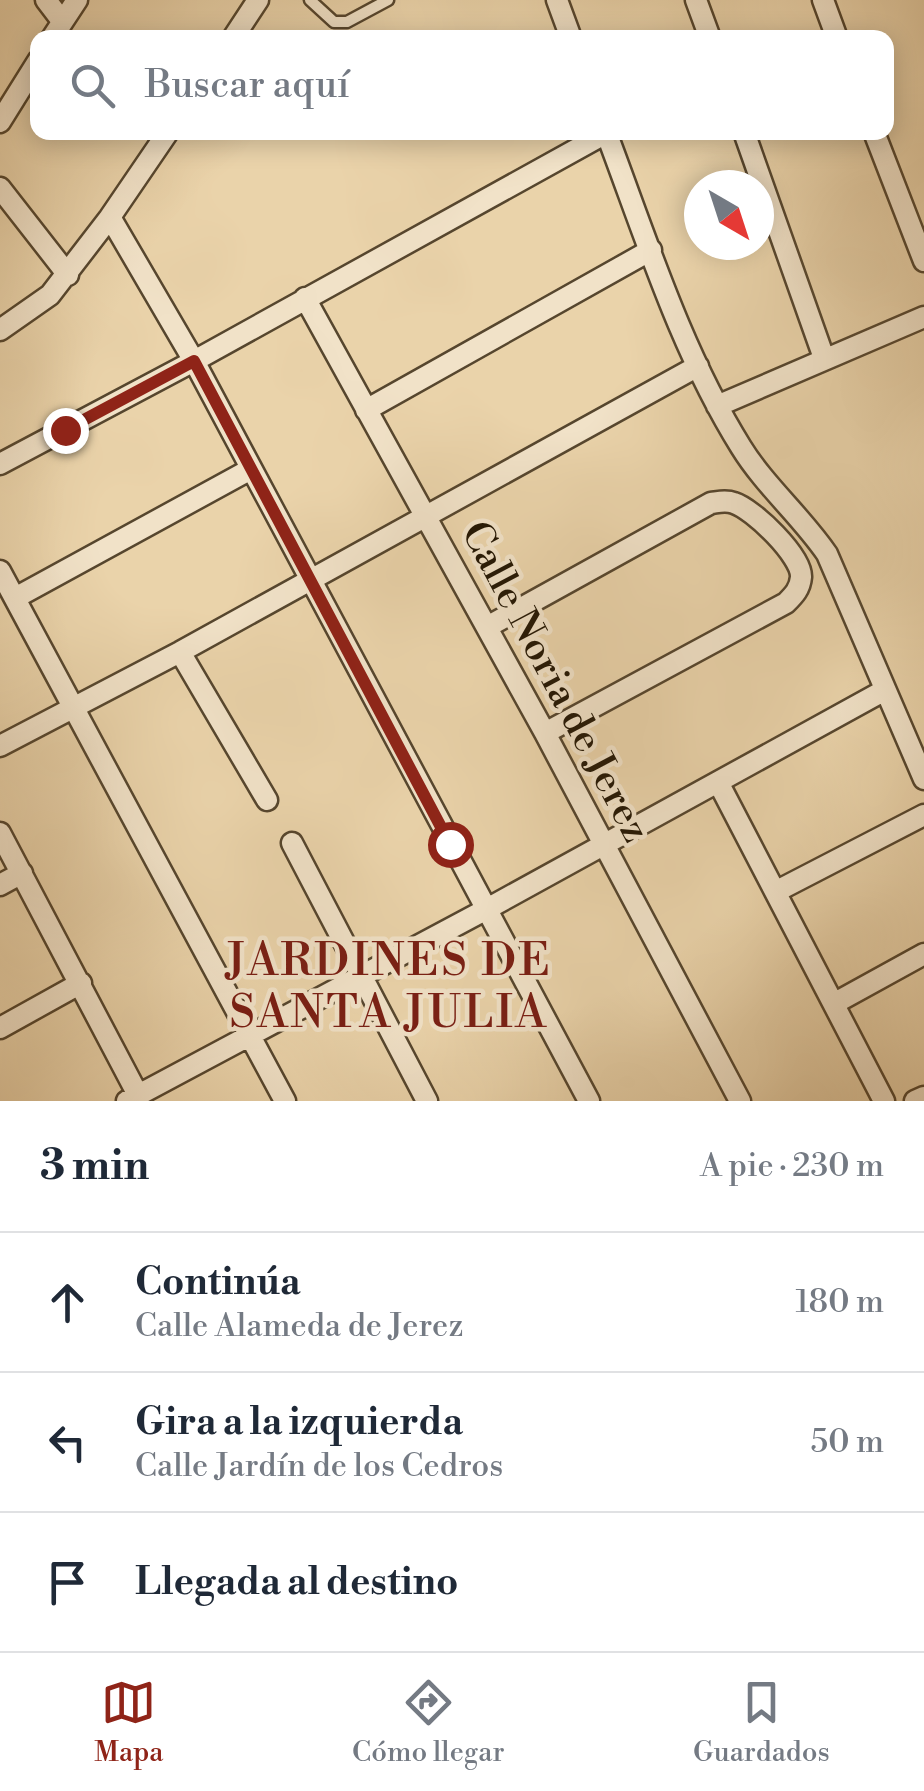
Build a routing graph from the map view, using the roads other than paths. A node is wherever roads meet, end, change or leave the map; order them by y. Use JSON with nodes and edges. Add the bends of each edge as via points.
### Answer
{"nodes":[{"id":1,"x":46,"y":0,"type":"edge"},
{"id":2,"x":77,"y":0,"type":"edge"},
{"id":3,"x":258,"y":0,"type":"edge"},
{"id":4,"x":310,"y":0,"type":"edge"},
{"id":5,"x":388,"y":0,"type":"edge"},
{"id":6,"x":556,"y":0,"type":"edge"},
{"id":7,"x":696,"y":0,"type":"edge"},
{"id":8,"x":823,"y":0,"type":"edge"},
{"id":9,"x":57,"y":29,"type":"edge"},
{"id":10,"x":237,"y":30,"type":"edge"},
{"id":11,"x":567,"y":30,"type":"edge"},
{"id":12,"x":707,"y":30,"type":"edge"},
{"id":13,"x":834,"y":30,"type":"edge"},
{"id":14,"x":30,"y":74,"type":"edge"},
{"id":15,"x":0,"y":122,"type":"edge"},
{"id":16,"x":163,"y":140,"type":"edge"},
{"id":17,"x":593,"y":140,"type":"edge"},
{"id":18,"x":609,"y":140,"type":"edge"},
{"id":19,"x":747,"y":140,"type":"edge"},
{"id":20,"x":877,"y":140,"type":"edge"},
{"id":21,"x":0,"y":188,"type":"edge"},
{"id":22,"x":110,"y":218,"type":"junction"},
{"id":23,"x":651,"y":250,"type":"junction"},
{"id":24,"x":924,"y":261,"type":"edge"},
{"id":25,"x":68,"y":274,"type":"junction"},
{"id":26,"x":305,"y":298,"type":"junction"},
{"id":27,"x":924,"y":317,"type":"edge"},
{"id":28,"x":0,"y":330,"type":"edge"},
{"id":29,"x":824,"y":358,"type":"junction"},
{"id":30,"x":194,"y":361,"type":"junction"},
{"id":31,"x":698,"y":366,"type":"junction"},
{"id":32,"x":717,"y":406,"type":"junction"},
{"id":33,"x":366,"y":410,"type":"junction"},
{"id":34,"x":0,"y":464,"type":"edge"},
{"id":35,"x":251,"y":469,"type":"junction"},
{"id":36,"x":426,"y":516,"type":"junction"},
{"id":37,"x":0,"y":571,"type":"edge"},
{"id":38,"x":310,"y":580,"type":"junction"},
{"id":39,"x":15,"y":598,"type":"junction"},
{"id":40,"x":487,"y":627,"type":"junction"},
{"id":41,"x":180,"y":652,"type":"junction"},
{"id":42,"x":885,"y":690,"type":"junction"},
{"id":43,"x":74,"y":706,"type":"junction"},
{"id":44,"x":924,"y":726,"type":"edge"},
{"id":45,"x":546,"y":733,"type":"junction"},
{"id":46,"x":904,"y":735,"type":"junction"},
{"id":47,"x":0,"y":746,"type":"edge"},
{"id":48,"x":924,"y":780,"type":"edge"},
{"id":49,"x":718,"y":782,"type":"junction"},
{"id":50,"x":267,"y":800,"type":"dead end"},
{"id":51,"x":924,"y":815,"type":"edge"},
{"id":52,"x":0,"y":833,"type":"edge"},
{"id":53,"x":292,"y":844,"type":"dead end"},
{"id":54,"x":604,"y":845,"type":"junction"},
{"id":55,"x":22,"y":873,"type":"junction"},
{"id":56,"x":0,"y":885,"type":"edge"},
{"id":57,"x":776,"y":890,"type":"junction"},
{"id":58,"x":485,"y":910,"type":"junction"},
{"id":59,"x":924,"y":954,"type":"edge"},
{"id":60,"x":360,"y":976,"type":"junction"},
{"id":61,"x":81,"y":983,"type":"junction"},
{"id":62,"x":835,"y":1003,"type":"junction"},
{"id":63,"x":0,"y":1028,"type":"edge"},
{"id":64,"x":250,"y":1034,"type":"junction"},
{"id":65,"x":924,"y":1096,"type":"edge"},
{"id":66,"x":132,"y":1098,"type":"edge"},
{"id":67,"x":285,"y":1101,"type":"edge"},
{"id":68,"x":427,"y":1101,"type":"edge"},
{"id":69,"x":589,"y":1101,"type":"edge"},
{"id":70,"x":740,"y":1101,"type":"edge"},
{"id":71,"x":884,"y":1101,"type":"edge"},
{"id":72,"x":916,"y":1101,"type":"edge"}],
"edges":[{"from":1,"to":9,"type":"street"},
{"from":2,"to":9,"type":"street"},
{"from":3,"to":10,"type":"street"},
{"from":4,"to":5,"type":"lane","via":[[334,22],[348,22]]},
{"from":6,"to":11,"type":"street"},
{"from":7,"to":12,"type":"street"},
{"from":8,"to":13,"type":"street"},
{"from":14,"to":15,"type":"street"},
{"from":16,"to":22,"type":"street"},
{"from":17,"to":26,"type":"street"},
{"from":18,"to":23,"type":"street"},
{"from":19,"to":29,"type":"street"},
{"from":20,"to":24,"type":"street"},
{"from":21,"to":25,"type":"street"},
{"from":22,"to":25,"type":"street"},
{"from":22,"to":30,"type":"street"},
{"from":23,"to":31,"type":"street"},
{"from":23,"to":33,"type":"street"},
{"from":25,"to":28,"type":"street","via":[[34,309]]},
{"from":26,"to":30,"type":"street"},
{"from":26,"to":33,"type":"street","name":"Calle Noria de Jerez"},
{"from":27,"to":29,"type":"street"},
{"from":29,"to":32,"type":"street"},
{"from":30,"to":34,"type":"street"},
{"from":30,"to":35,"type":"street"},
{"from":31,"to":32,"type":"street"},
{"from":31,"to":36,"type":"street"},
{"from":32,"to":42,"type":"street","via":[[760,473],[827,554]]},
{"from":33,"to":36,"type":"street","name":"Calle Noria de Jerez"},
{"from":35,"to":38,"type":"street"},
{"from":35,"to":39,"type":"street"},
{"from":36,"to":38,"type":"street"},
{"from":36,"to":40,"type":"street","name":"Calle Noria de Jerez"},
{"from":37,"to":39,"type":"street"},
{"from":38,"to":41,"type":"street"},
{"from":38,"to":58,"type":"street"},
{"from":39,"to":43,"type":"street"},
{"from":40,"to":45,"type":"street","name":"Calle Noria de Jerez"},
{"from":40,"to":45,"type":"street","via":[[724,500],[747,510],[794,557],[801,580],[786,603]]},
{"from":41,"to":43,"type":"street"},
{"from":41,"to":50,"type":"street"},
{"from":42,"to":46,"type":"street"},
{"from":42,"to":49,"type":"street"},
{"from":43,"to":47,"type":"street"},
{"from":43,"to":64,"type":"street"},
{"from":44,"to":46,"type":"street"},
{"from":45,"to":54,"type":"street","name":"Calle Noria de Jerez"},
{"from":46,"to":48,"type":"street"},
{"from":49,"to":54,"type":"street"},
{"from":49,"to":57,"type":"street"},
{"from":51,"to":57,"type":"street"},
{"from":52,"to":55,"type":"street"},
{"from":53,"to":60,"type":"street"},
{"from":54,"to":58,"type":"street"},
{"from":54,"to":70,"type":"street","name":"Calle Noria de Jerez"},
{"from":55,"to":56,"type":"street"},
{"from":55,"to":61,"type":"street"},
{"from":57,"to":62,"type":"street"},
{"from":58,"to":60,"type":"street"},
{"from":58,"to":69,"type":"street"},
{"from":59,"to":62,"type":"street"},
{"from":60,"to":64,"type":"street"},
{"from":60,"to":68,"type":"street"},
{"from":61,"to":63,"type":"street"},
{"from":61,"to":66,"type":"street"},
{"from":62,"to":71,"type":"street"},
{"from":64,"to":66,"type":"street"},
{"from":64,"to":67,"type":"street"},
{"from":65,"to":72,"type":"street"}]}
